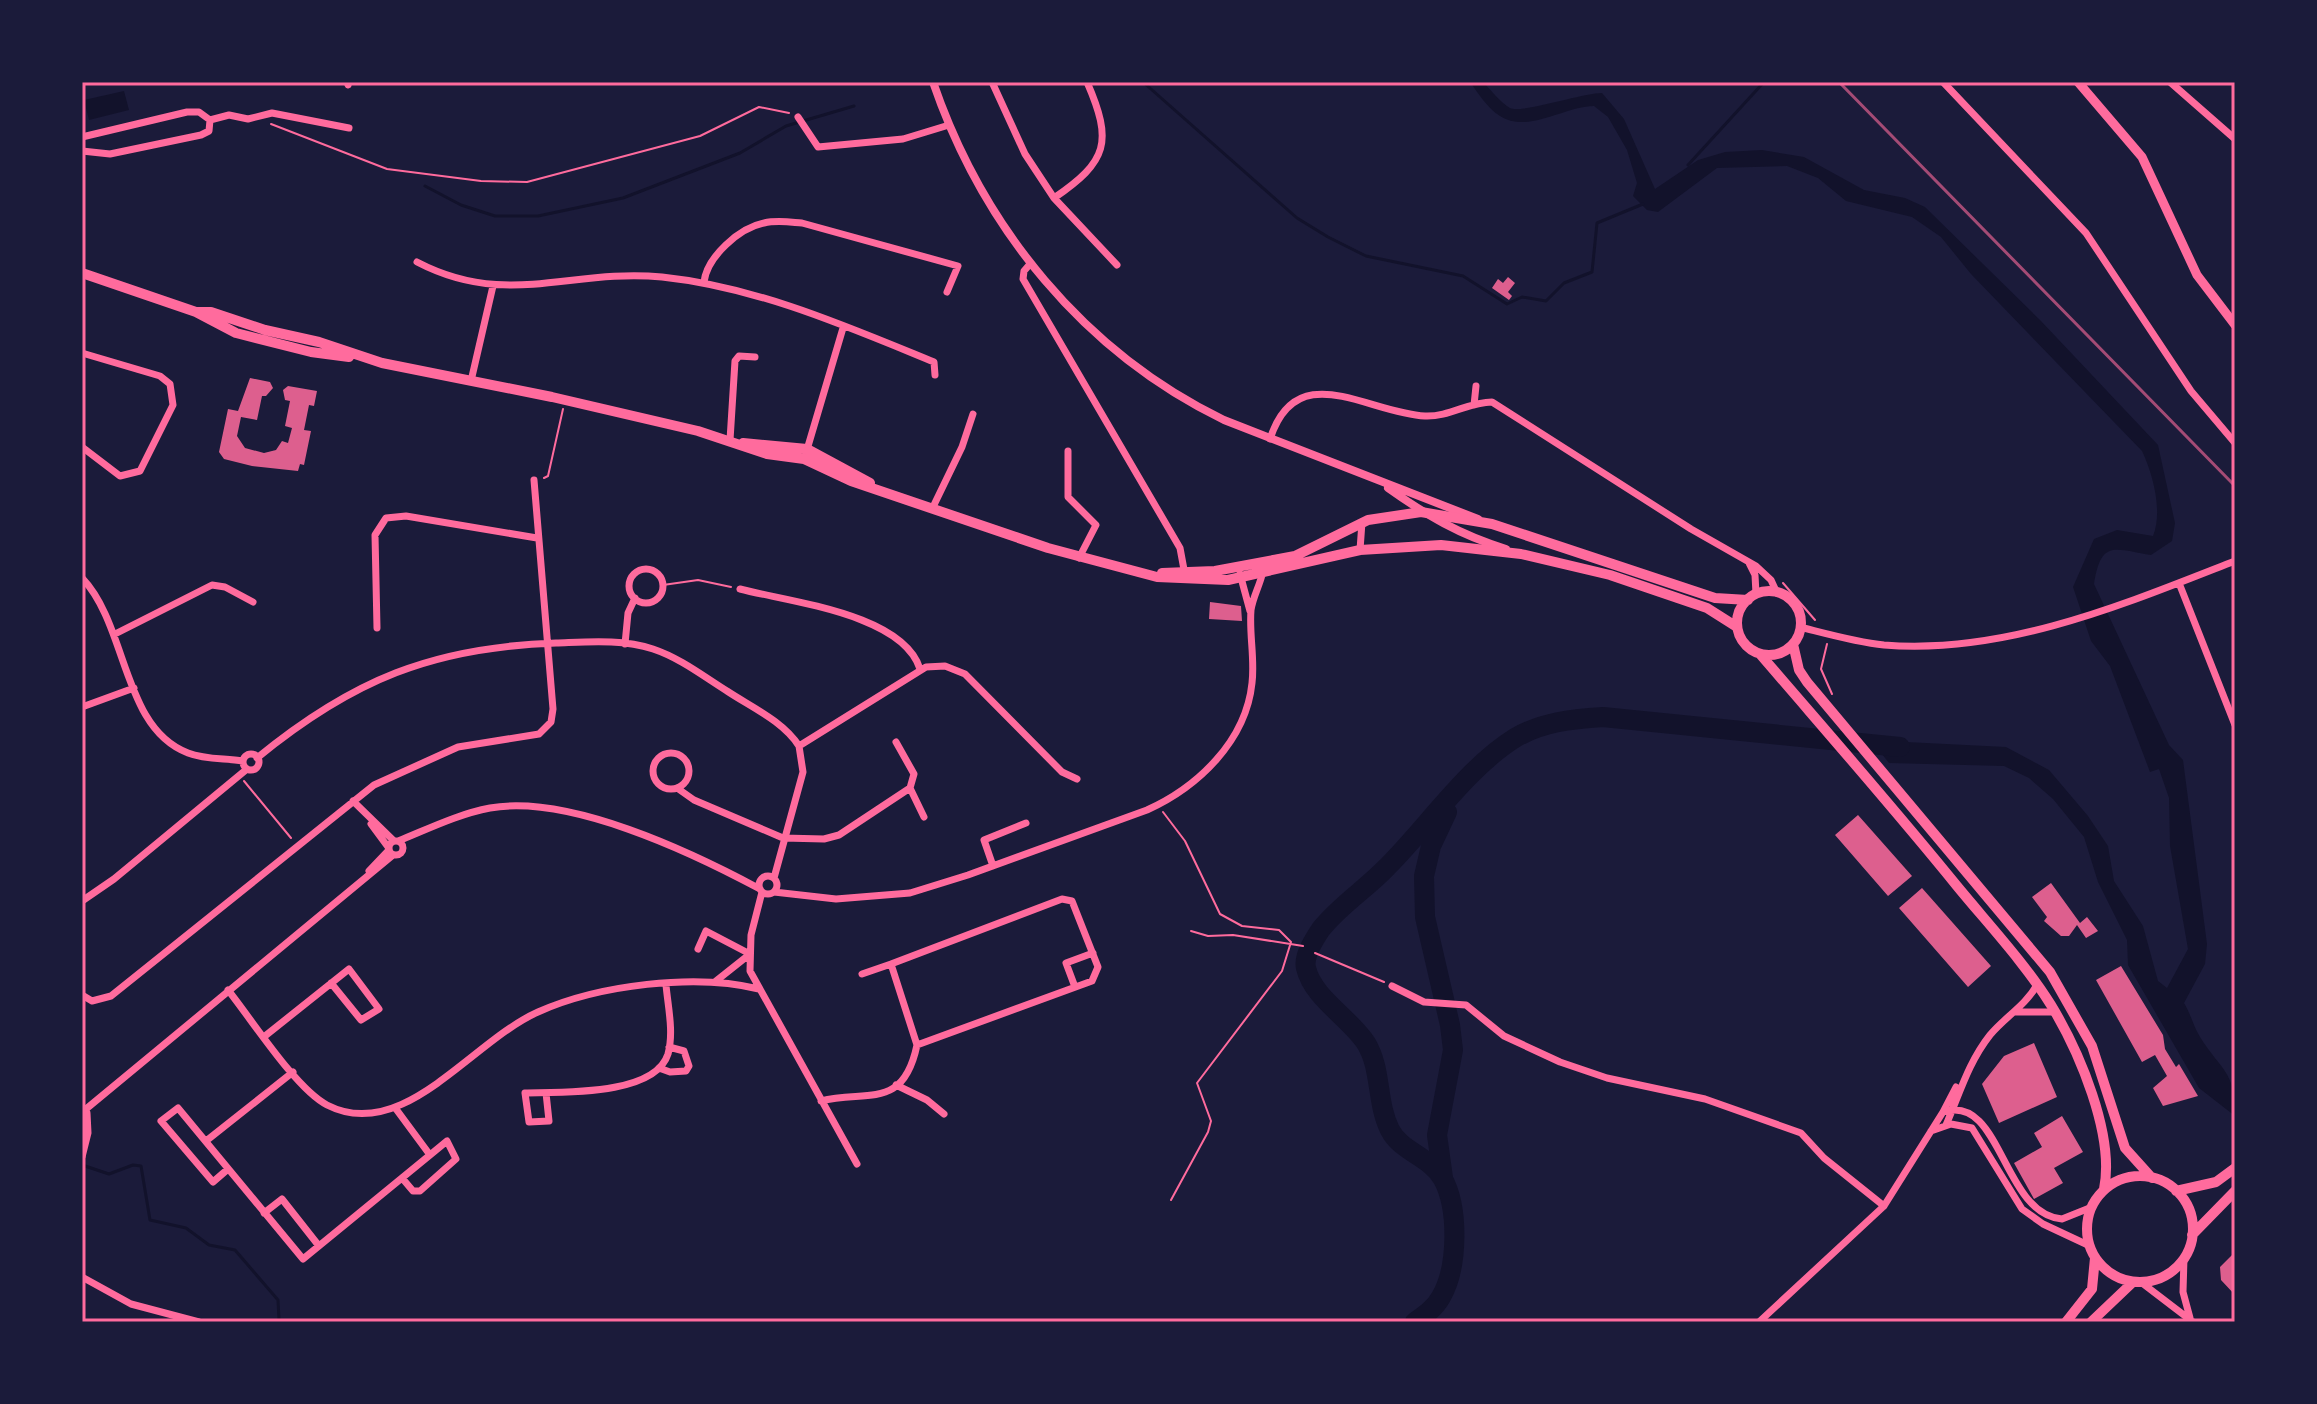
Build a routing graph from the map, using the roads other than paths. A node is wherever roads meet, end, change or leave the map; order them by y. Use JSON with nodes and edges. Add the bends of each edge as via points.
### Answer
{"nodes":[{"id":1,"x":933,"y":82,"type":"edge"},
{"id":2,"x":992,"y":82,"type":"edge"},
{"id":3,"x":1087,"y":82,"type":"edge"},
{"id":4,"x":1943,"y":82,"type":"edge"},
{"id":5,"x":2078,"y":82,"type":"edge"},
{"id":6,"x":2170,"y":82,"type":"edge"},
{"id":7,"x":798,"y":117,"type":"road end"},
{"id":8,"x":210,"y":120,"type":"junction"},
{"id":9,"x":949,"y":125,"type":"junction"},
{"id":10,"x":349,"y":128,"type":"dead end"},
{"id":11,"x":82,"y":137,"type":"edge"},
{"id":12,"x":2235,"y":139,"type":"edge"},
{"id":13,"x":82,"y":151,"type":"edge"},
{"id":14,"x":1054,"y":198,"type":"junction"},
{"id":15,"x":417,"y":262,"type":"dead end"},
{"id":16,"x":1030,"y":264,"type":"junction"},
{"id":17,"x":1117,"y":265,"type":"dead end"},
{"id":18,"x":82,"y":273,"type":"edge"},
{"id":19,"x":704,"y":282,"type":"junction"},
{"id":20,"x":493,"y":286,"type":"junction"},
{"id":21,"x":947,"y":292,"type":"dead end"},
{"id":22,"x":2235,"y":325,"type":"edge"},
{"id":23,"x":843,"y":328,"type":"junction"},
{"id":24,"x":82,"y":353,"type":"edge"},
{"id":25,"x":755,"y":357,"type":"dead end"},
{"id":26,"x":935,"y":375,"type":"dead end"},
{"id":27,"x":471,"y":381,"type":"junction"},
{"id":28,"x":1476,"y":386,"type":"dead end"},
{"id":29,"x":1474,"y":405,"type":"junction"},
{"id":30,"x":973,"y":414,"type":"dead end"},
{"id":31,"x":1270,"y":439,"type":"junction"},
{"id":32,"x":734,"y":441,"type":"junction"},
{"id":33,"x":2235,"y":443,"type":"edge"},
{"id":34,"x":82,"y":447,"type":"edge"},
{"id":35,"x":1068,"y":451,"type":"dead end"},
{"id":36,"x":806,"y":454,"type":"junction"},
{"id":37,"x":534,"y":480,"type":"road end"},
{"id":38,"x":1381,"y":482,"type":"junction"},
{"id":39,"x":933,"y":507,"type":"junction"},
{"id":40,"x":1421,"y":512,"type":"junction"},
{"id":41,"x":1362,"y":522,"type":"junction"},
{"id":42,"x":1492,"y":524,"type":"junction"},
{"id":43,"x":537,"y":538,"type":"junction"},
{"id":44,"x":1360,"y":550,"type":"junction"},
{"id":45,"x":1521,"y":554,"type":"junction"},
{"id":46,"x":1295,"y":556,"type":"junction"},
{"id":47,"x":1079,"y":558,"type":"junction"},
{"id":48,"x":2235,"y":561,"type":"edge"},
{"id":49,"x":1749,"y":563,"type":"junction"},
{"id":50,"x":1262,"y":575,"type":"junction"},
{"id":51,"x":1185,"y":577,"type":"junction"},
{"id":52,"x":82,"y":578,"type":"edge"},
{"id":53,"x":1239,"y":578,"type":"junction"},
{"id":54,"x":2179,"y":583,"type":"junction"},
{"id":55,"x":740,"y":589,"type":"road end"},
{"id":56,"x":1777,"y":593,"type":"junction"},
{"id":57,"x":1752,"y":597,"type":"junction"},
{"id":58,"x":635,"y":598,"type":"junction"},
{"id":59,"x":253,"y":602,"type":"dead end"},
{"id":60,"x":1251,"y":613,"type":"junction"},
{"id":61,"x":1737,"y":627,"type":"junction"},
{"id":62,"x":1800,"y":627,"type":"junction"},
{"id":63,"x":377,"y":628,"type":"dead end"},
{"id":64,"x":115,"y":634,"type":"junction"},
{"id":65,"x":546,"y":644,"type":"junction"},
{"id":66,"x":625,"y":644,"type":"junction"},
{"id":67,"x":1793,"y":644,"type":"junction"},
{"id":68,"x":1760,"y":654,"type":"junction"},
{"id":69,"x":920,"y":669,"type":"junction"},
{"id":70,"x":134,"y":688,"type":"junction"},
{"id":71,"x":82,"y":707,"type":"edge"},
{"id":72,"x":2235,"y":725,"type":"edge"},
{"id":73,"x":896,"y":742,"type":"dead end"},
{"id":74,"x":799,"y":746,"type":"junction"},
{"id":75,"x":257,"y":758,"type":"junction"},
{"id":76,"x":245,"y":765,"type":"junction"},
{"id":77,"x":1077,"y":779,"type":"dead end"},
{"id":78,"x":677,"y":788,"type":"junction"},
{"id":79,"x":910,"y":788,"type":"junction"},
{"id":80,"x":353,"y":801,"type":"junction"},
{"id":81,"x":924,"y":817,"type":"dead end"},
{"id":82,"x":1026,"y":823,"type":"dead end"},
{"id":83,"x":783,"y":838,"type":"junction"},
{"id":84,"x":394,"y":847,"type":"junction"},
{"id":85,"x":993,"y":866,"type":"junction"},
{"id":86,"x":740,"y":878,"type":"junction"},
{"id":87,"x":769,"y":878,"type":"junction"},
{"id":88,"x":761,"y":891,"type":"junction"},
{"id":89,"x":773,"y":892,"type":"junction"},
{"id":90,"x":794,"y":892,"type":"junction"},
{"id":91,"x":82,"y":901,"type":"edge"},
{"id":92,"x":759,"y":910,"type":"junction"},
{"id":93,"x":698,"y":949,"type":"dead end"},
{"id":94,"x":1093,"y":953,"type":"junction"},
{"id":95,"x":750,"y":954,"type":"junction"},
{"id":96,"x":891,"y":964,"type":"junction"},
{"id":97,"x":862,"y":974,"type":"dead end"},
{"id":98,"x":716,"y":981,"type":"junction"},
{"id":99,"x":331,"y":983,"type":"junction"},
{"id":100,"x":666,"y":985,"type":"junction"},
{"id":101,"x":2037,"y":985,"type":"junction"},
{"id":102,"x":1392,"y":986,"type":"road end"},
{"id":103,"x":1075,"y":987,"type":"junction"},
{"id":104,"x":759,"y":989,"type":"junction"},
{"id":105,"x":228,"y":990,"type":"junction"},
{"id":106,"x":82,"y":995,"type":"edge"},
{"id":107,"x":2016,"y":1012,"type":"junction"},
{"id":108,"x":2054,"y":1012,"type":"junction"},
{"id":109,"x":265,"y":1036,"type":"junction"},
{"id":110,"x":917,"y":1045,"type":"junction"},
{"id":111,"x":669,"y":1047,"type":"junction"},
{"id":112,"x":659,"y":1068,"type":"junction"},
{"id":113,"x":293,"y":1072,"type":"junction"},
{"id":114,"x":896,"y":1085,"type":"junction"},
{"id":115,"x":546,"y":1093,"type":"junction"},
{"id":116,"x":821,"y":1101,"type":"junction"},
{"id":117,"x":84,"y":1108,"type":"edge"},
{"id":118,"x":396,"y":1109,"type":"junction"},
{"id":119,"x":1947,"y":1111,"type":"junction"},
{"id":120,"x":944,"y":1114,"type":"dead end"},
{"id":121,"x":82,"y":1124,"type":"edge"},
{"id":122,"x":1946,"y":1125,"type":"junction"},
{"id":123,"x":1929,"y":1132,"type":"junction"},
{"id":124,"x":206,"y":1141,"type":"junction"},
{"id":125,"x":83,"y":1153,"type":"edge"},
{"id":126,"x":430,"y":1155,"type":"junction"},
{"id":127,"x":857,"y":1164,"type":"dead end"},
{"id":128,"x":2235,"y":1168,"type":"edge"},
{"id":129,"x":228,"y":1169,"type":"junction"},
{"id":130,"x":2006,"y":1174,"type":"junction"},
{"id":131,"x":402,"y":1178,"type":"junction"},
{"id":132,"x":2152,"y":1178,"type":"junction"},
{"id":133,"x":2104,"y":1189,"type":"junction"},
{"id":134,"x":2176,"y":1191,"type":"junction"},
{"id":135,"x":2235,"y":1191,"type":"edge"},
{"id":136,"x":1884,"y":1206,"type":"junction"},
{"id":137,"x":2092,"y":1207,"type":"junction"},
{"id":138,"x":264,"y":1213,"type":"junction"},
{"id":139,"x":2192,"y":1235,"type":"junction"},
{"id":140,"x":319,"y":1246,"type":"junction"},
{"id":141,"x":2090,"y":1246,"type":"junction"},
{"id":142,"x":2095,"y":1258,"type":"junction"},
{"id":143,"x":2184,"y":1258,"type":"junction"},
{"id":144,"x":82,"y":1277,"type":"edge"},
{"id":145,"x":2137,"y":1283,"type":"junction"},
{"id":146,"x":2192,"y":1321,"type":"edge"},
{"id":147,"x":199,"y":1322,"type":"edge"},
{"id":148,"x":1759,"y":1322,"type":"edge"},
{"id":149,"x":2066,"y":1322,"type":"edge"},
{"id":150,"x":2091,"y":1322,"type":"edge"}],
"edges":[{"from":1,"to":9,"type":"street"},
{"from":2,"to":14,"type":"street","via":[[1025,154]]},
{"from":3,"to":14,"type":"street","via":[[1103,126],[1102,148],[1092,169]]},
{"from":4,"to":33,"type":"street","via":[[2086,233],[2191,391]]},
{"from":5,"to":22,"type":"main road","via":[[2142,157],[2197,275]]},
{"from":6,"to":12,"type":"street"},
{"from":7,"to":9,"type":"street","via":[[818,147],[903,139]]},
{"from":8,"to":10,"type":"street","via":[[263,113]]},
{"from":8,"to":11,"type":"street","via":[[187,112]]},
{"from":8,"to":13,"type":"street","via":[[209,131],[201,135],[115,153]]},
{"from":9,"to":16,"type":"street","via":[[981,191]]},
{"from":14,"to":17,"type":"street"},
{"from":15,"to":20,"type":"street","via":[[451,277]]},
{"from":16,"to":31,"type":"street","via":[[1086,325],[1147,374],[1207,412]]},
{"from":16,"to":51,"type":"street","via":[[1023,279],[1180,548]]},
{"from":18,"to":27,"type":"main road","via":[[196,312],[236,333]]},
{"from":19,"to":20,"type":"street","via":[[644,276]]},
{"from":19,"to":21,"type":"street","via":[[710,261],[726,247],[760,224],[779,221],[958,266]]},
{"from":19,"to":23,"type":"street","via":[[757,294]]},
{"from":20,"to":27,"type":"street"},
{"from":23,"to":26,"type":"street","via":[[934,362]]},
{"from":23,"to":36,"type":"street"},
{"from":24,"to":34,"type":"street","via":[[160,376],[174,397],[149,457],[136,474],[113,473]]},
{"from":25,"to":32,"type":"street","via":[[739,356],[735,361]]},
{"from":27,"to":32,"type":"main road"},
{"from":28,"to":29,"type":"street"},
{"from":29,"to":31,"type":"street","via":[[1420,415],[1311,393],[1282,413]]},
{"from":29,"to":49,"type":"street","via":[[1497,403]]},
{"from":30,"to":39,"type":"street"},
{"from":31,"to":38,"type":"street"},
{"from":32,"to":36,"type":"main road"},
{"from":35,"to":47,"type":"street","via":[[1068,497],[1096,525]]},
{"from":36,"to":39,"type":"main road"},
{"from":37,"to":43,"type":"street"},
{"from":38,"to":40,"type":"street"},
{"from":38,"to":42,"type":"street"},
{"from":39,"to":47,"type":"main road"},
{"from":40,"to":41,"type":"main road"},
{"from":40,"to":42,"type":"main road"},
{"from":40,"to":45,"type":"street","via":[[1464,536]]},
{"from":41,"to":44,"type":"street"},
{"from":41,"to":46,"type":"main road"},
{"from":42,"to":57,"type":"main road","via":[[1695,593]]},
{"from":43,"to":63,"type":"street","via":[[406,516],[386,518],[375,535]]},
{"from":43,"to":65,"type":"street"},
{"from":44,"to":45,"type":"main road","via":[[1427,544]]},
{"from":44,"to":50,"type":"main road"},
{"from":45,"to":61,"type":"main road","via":[[1660,591],[1715,611]]},
{"from":46,"to":51,"type":"main road"},
{"from":46,"to":53,"type":"street","via":[[1241,572]]},
{"from":47,"to":51,"type":"main road"},
{"from":48,"to":54,"type":"street"},
{"from":49,"to":56,"type":"street","via":[[1766,574]]},
{"from":49,"to":57,"type":"street","via":[[1755,575]]},
{"from":50,"to":53,"type":"main road"},
{"from":50,"to":60,"type":"street"},
{"from":51,"to":53,"type":"main road"},
{"from":52,"to":64,"type":"street"},
{"from":53,"to":60,"type":"street"},
{"from":54,"to":62,"type":"street","via":[[2042,628],[1945,645],[1887,645]]},
{"from":54,"to":72,"type":"street"},
{"from":55,"to":69,"type":"street","via":[[875,625],[901,641]]},
{"from":56,"to":57,"type":"main road"},
{"from":56,"to":62,"type":"main road","via":[[1795,605]]},
{"from":57,"to":61,"type":"main road","via":[[1739,612]]},
{"from":58,"to":58,"type":"street","via":[[630,581],[640,570],[655,571],[663,585],[654,601]]},
{"from":58,"to":66,"type":"street"},
{"from":59,"to":64,"type":"street","via":[[212,585]]},
{"from":60,"to":85,"type":"street","via":[[1253,675],[1242,718],[1202,776],[1157,805]]},
{"from":61,"to":68,"type":"main road","via":[[1745,645]]},
{"from":62,"to":67,"type":"main road"},
{"from":64,"to":70,"type":"street"},
{"from":65,"to":66,"type":"street"},
{"from":65,"to":75,"type":"street","via":[[476,649],[400,669],[329,704]]},
{"from":65,"to":80,"type":"street","via":[[553,716],[544,731],[447,750],[386,778]]},
{"from":66,"to":74,"type":"street","via":[[684,664],[767,717]]},
{"from":67,"to":68,"type":"main road","via":[[1775,654]]},
{"from":67,"to":132,"type":"main road","via":[[1802,676],[2063,991],[2092,1046],[2125,1148]]},
{"from":68,"to":101,"type":"main road"},
{"from":69,"to":74,"type":"street"},
{"from":69,"to":77,"type":"street","via":[[945,666],[965,674],[1062,772]]},
{"from":70,"to":71,"type":"street"},
{"from":70,"to":76,"type":"street","via":[[153,729],[168,742],[195,756]]},
{"from":73,"to":79,"type":"street","via":[[914,774]]},
{"from":74,"to":83,"type":"street","via":[[803,772]]},
{"from":75,"to":76,"type":"street","via":[[250,755]]},
{"from":75,"to":76,"type":"street","via":[[257,767]]},
{"from":76,"to":91,"type":"street","via":[[145,854]]},
{"from":78,"to":78,"type":"street","via":[[665,788],[654,775],[654,764],[666,754],[681,756],[687,764],[687,778]]},
{"from":78,"to":83,"type":"street"},
{"from":79,"to":81,"type":"street"},
{"from":79,"to":83,"type":"street","via":[[835,837]]},
{"from":80,"to":84,"type":"street"},
{"from":80,"to":106,"type":"street","via":[[111,996],[92,1001]]},
{"from":82,"to":85,"type":"street","via":[[984,840]]},
{"from":83,"to":87,"type":"street"},
{"from":84,"to":86,"type":"street","via":[[492,808],[545,807],[608,823]]},
{"from":84,"to":105,"type":"street","via":[[367,876]]},
{"from":85,"to":90,"type":"street","via":[[885,897],[836,899]]},
{"from":86,"to":87,"type":"street"},
{"from":86,"to":88,"type":"street"},
{"from":87,"to":88,"type":"street"},
{"from":87,"to":89,"type":"street"},
{"from":87,"to":90,"type":"street"},
{"from":88,"to":89,"type":"street"},
{"from":88,"to":92,"type":"street"},
{"from":89,"to":90,"type":"street"},
{"from":89,"to":92,"type":"street"},
{"from":92,"to":95,"type":"street"},
{"from":93,"to":95,"type":"street","via":[[706,931]]},
{"from":94,"to":96,"type":"street","via":[[1078,909],[1067,898]]},
{"from":94,"to":103,"type":"street","via":[[1095,977]]},
{"from":94,"to":103,"type":"street","via":[[1066,963]]},
{"from":95,"to":98,"type":"street"},
{"from":95,"to":104,"type":"street","via":[[750,971]]},
{"from":96,"to":97,"type":"street"},
{"from":96,"to":110,"type":"street"},
{"from":98,"to":100,"type":"street"},
{"from":98,"to":104,"type":"street"},
{"from":99,"to":99,"type":"street","via":[[349,969],[379,1009],[361,1020]]},
{"from":99,"to":109,"type":"street"},
{"from":100,"to":111,"type":"street"},
{"from":100,"to":118,"type":"street","via":[[590,995],[536,1013]]},
{"from":101,"to":107,"type":"street"},
{"from":101,"to":108,"type":"main road"},
{"from":102,"to":136,"type":"street","via":[[1473,1009],[1504,1036],[1545,1056],[1607,1078],[1705,1099],[1801,1133]]},
{"from":103,"to":110,"type":"street"},
{"from":104,"to":116,"type":"street"},
{"from":105,"to":109,"type":"street"},
{"from":105,"to":117,"type":"street"},
{"from":107,"to":108,"type":"street"},
{"from":107,"to":119,"type":"street","via":[[1987,1039]]},
{"from":108,"to":133,"type":"main road","via":[[2097,1116],[2106,1160]]},
{"from":109,"to":113,"type":"street"},
{"from":110,"to":114,"type":"street"},
{"from":111,"to":112,"type":"street"},
{"from":111,"to":112,"type":"street","via":[[684,1051],[689,1066],[686,1071]]},
{"from":112,"to":115,"type":"street","via":[[625,1086]]},
{"from":113,"to":118,"type":"street","via":[[317,1098],[338,1109]]},
{"from":113,"to":124,"type":"street"},
{"from":114,"to":116,"type":"street","via":[[874,1097]]},
{"from":114,"to":120,"type":"street"},
{"from":115,"to":115,"type":"street","via":[[525,1093],[529,1122],[549,1121]]},
{"from":116,"to":127,"type":"street"},
{"from":117,"to":121,"type":"street"},
{"from":117,"to":125,"type":"street","via":[[88,1133]]},
{"from":118,"to":126,"type":"street"},
{"from":119,"to":122,"type":"street"},
{"from":119,"to":123,"type":"street"},
{"from":119,"to":130,"type":"street","via":[[1966,1111],[1981,1121]]},
{"from":121,"to":125,"type":"street"},
{"from":122,"to":123,"type":"street"},
{"from":122,"to":130,"type":"street","via":[[1962,1124],[1976,1131]]},
{"from":123,"to":136,"type":"street"},
{"from":124,"to":129,"type":"street"},
{"from":124,"to":129,"type":"street","via":[[178,1108],[161,1121],[213,1182]]},
{"from":126,"to":131,"type":"street"},
{"from":126,"to":131,"type":"street","via":[[447,1141],[456,1159],[420,1191],[413,1191]]},
{"from":128,"to":134,"type":"main road","via":[[2209,1185]]},
{"from":129,"to":138,"type":"street"},
{"from":130,"to":137,"type":"street","via":[[2047,1217],[2066,1219]]},
{"from":130,"to":141,"type":"street","via":[[2027,1214]]},
{"from":131,"to":140,"type":"street"},
{"from":132,"to":133,"type":"main road","via":[[2124,1178]]},
{"from":132,"to":134,"type":"main road"},
{"from":133,"to":137,"type":"main road"},
{"from":134,"to":139,"type":"main road","via":[[2191,1218]]},
{"from":135,"to":139,"type":"main road"},
{"from":136,"to":148,"type":"street"},
{"from":137,"to":141,"type":"main road","via":[[2087,1225]]},
{"from":138,"to":140,"type":"street","via":[[303,1259]]},
{"from":138,"to":140,"type":"street","via":[[282,1199]]},
{"from":139,"to":143,"type":"main road"},
{"from":141,"to":142,"type":"main road"},
{"from":142,"to":145,"type":"main road","via":[[2113,1274]]},
{"from":142,"to":149,"type":"main road","via":[[2092,1289]]},
{"from":143,"to":145,"type":"main road","via":[[2159,1279]]},
{"from":143,"to":146,"type":"street","via":[[2183,1292]]},
{"from":144,"to":147,"type":"street","via":[[131,1304]]},
{"from":145,"to":146,"type":"street"},
{"from":145,"to":150,"type":"main road"}]}
